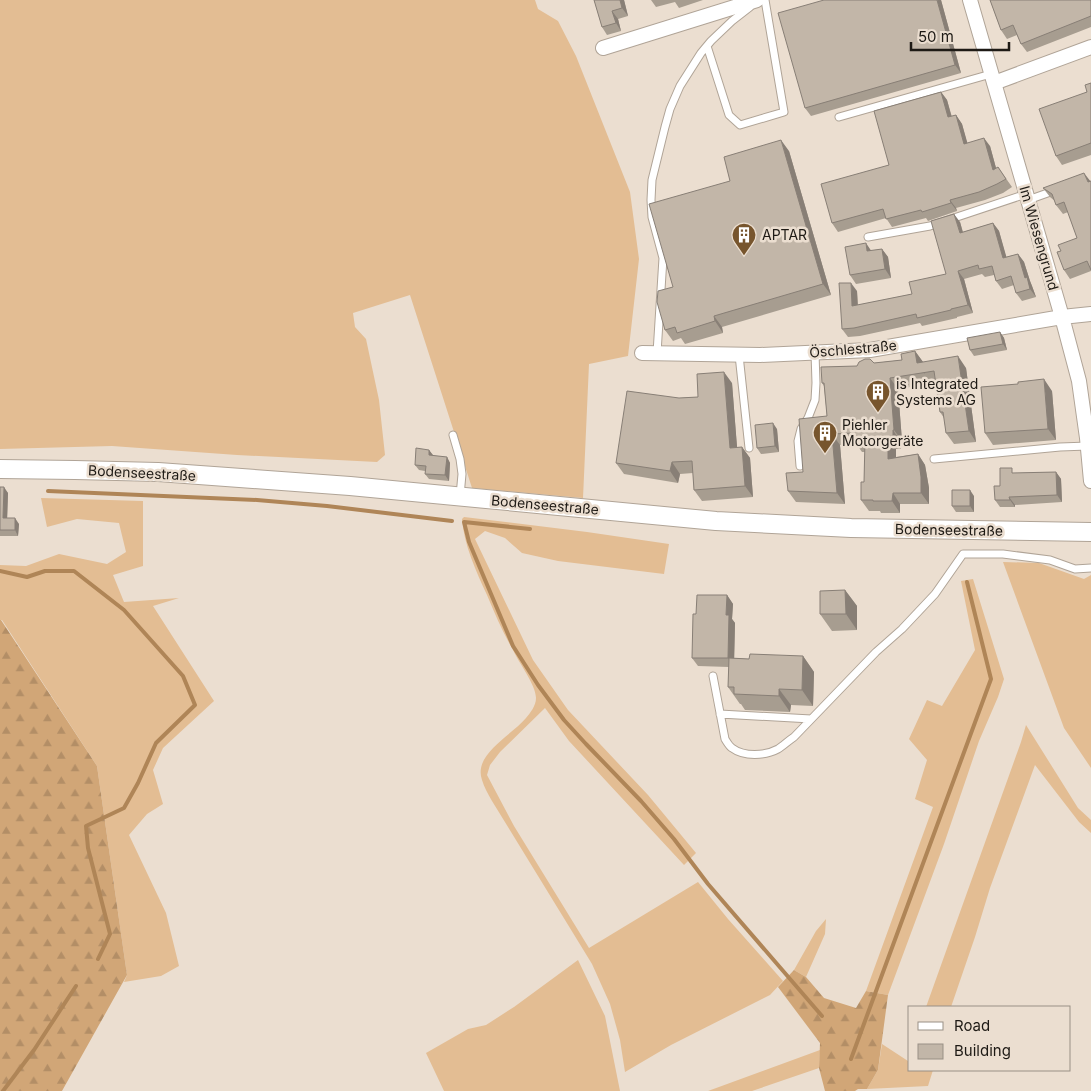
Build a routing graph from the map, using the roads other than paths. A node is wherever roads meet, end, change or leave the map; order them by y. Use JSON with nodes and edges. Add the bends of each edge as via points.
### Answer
{"nodes":[{"id":1,"x":759,"y":0,"type":"edge"},
{"id":2,"x":765,"y":0,"type":"edge"},
{"id":3,"x":970,"y":0,"type":"edge"},
{"id":4,"x":736,"y":3,"type":"edge"},
{"id":5,"x":707,"y":46,"type":"junction"},
{"id":6,"x":1091,"y":46,"type":"edge"},
{"id":7,"x":603,"y":48,"type":"dead end"},
{"id":8,"x":992,"y":79,"type":"junction"},
{"id":9,"x":839,"y":117,"type":"dead end"},
{"id":10,"x":1064,"y":187,"type":"edge"},
{"id":11,"x":1027,"y":197,"type":"junction"},
{"id":12,"x":868,"y":237,"type":"dead end"},
{"id":13,"x":1091,"y":314,"type":"edge"},
{"id":14,"x":1062,"y":316,"type":"junction"},
{"id":15,"x":642,"y":353,"type":"dead end"},
{"id":16,"x":656,"y":353,"type":"junction"},
{"id":17,"x":815,"y":353,"type":"junction"},
{"id":18,"x":739,"y":355,"type":"junction"},
{"id":19,"x":453,"y":435,"type":"dead end"},
{"id":20,"x":1088,"y":446,"type":"junction"},
{"id":21,"x":748,"y":448,"type":"dead end"},
{"id":22,"x":934,"y":459,"type":"dead end"},
{"id":23,"x":800,"y":466,"type":"edge"},
{"id":24,"x":0,"y":469,"type":"edge"},
{"id":25,"x":1091,"y":481,"type":"edge"},
{"id":26,"x":460,"y":497,"type":"junction"},
{"id":27,"x":1091,"y":532,"type":"edge"},
{"id":28,"x":1091,"y":568,"type":"edge"},
{"id":29,"x":713,"y":676,"type":"dead end"},
{"id":30,"x":720,"y":714,"type":"junction"},
{"id":31,"x":811,"y":719,"type":"junction"}],
"edges":[{"from":1,"to":4,"type":"street"},
{"from":1,"to":5,"type":"lane"},
{"from":2,"to":5,"type":"lane","via":[[784,112],[740,125],[729,115]]},
{"from":3,"to":8,"type":"street","name":"Im Wiesengrund"},
{"from":4,"to":7,"type":"street"},
{"from":5,"to":16,"type":"lane","via":[[680,86],[670,109],[652,180],[652,216],[663,258]]},
{"from":6,"to":8,"type":"street"},
{"from":8,"to":9,"type":"lane"},
{"from":8,"to":11,"type":"street","name":"Im Wiesengrund"},
{"from":10,"to":11,"type":"lane"},
{"from":11,"to":12,"type":"lane","via":[[930,226]]},
{"from":11,"to":14,"type":"street","name":"Im Wiesengrund"},
{"from":13,"to":14,"type":"street","name":"Öschlestraße"},
{"from":14,"to":17,"type":"street","name":"Öschlestraße","via":[[870,350]]},
{"from":14,"to":20,"type":"street","name":"Im Wiesengrund","via":[[1079,381]]},
{"from":15,"to":16,"type":"street","name":"Öschlestraße"},
{"from":16,"to":18,"type":"street","name":"Öschlestraße"},
{"from":17,"to":18,"type":"street","name":"Öschlestraße"},
{"from":17,"to":23,"type":"lane","via":[[815,400],[798,441]]},
{"from":18,"to":21,"type":"lane"},
{"from":19,"to":26,"type":"lane","via":[[462,474]]},
{"from":20,"to":22,"type":"lane"},
{"from":20,"to":25,"type":"street","name":"Im Wiesengrund"},
{"from":24,"to":26,"type":"street","name":"Bodenseestraße","via":[[158,472]]},
{"from":26,"to":27,"type":"street","name":"Bodenseestraße","via":[[716,521],[842,528]]},
{"from":28,"to":31,"type":"lane","via":[[1075,569],[1050,560],[1012,555],[964,554],[935,594]]},
{"from":29,"to":30,"type":"lane"},
{"from":30,"to":31,"type":"lane"},
{"from":30,"to":31,"type":"lane","via":[[730,747],[742,753],[755,754],[767,754],[778,749]]}]}
